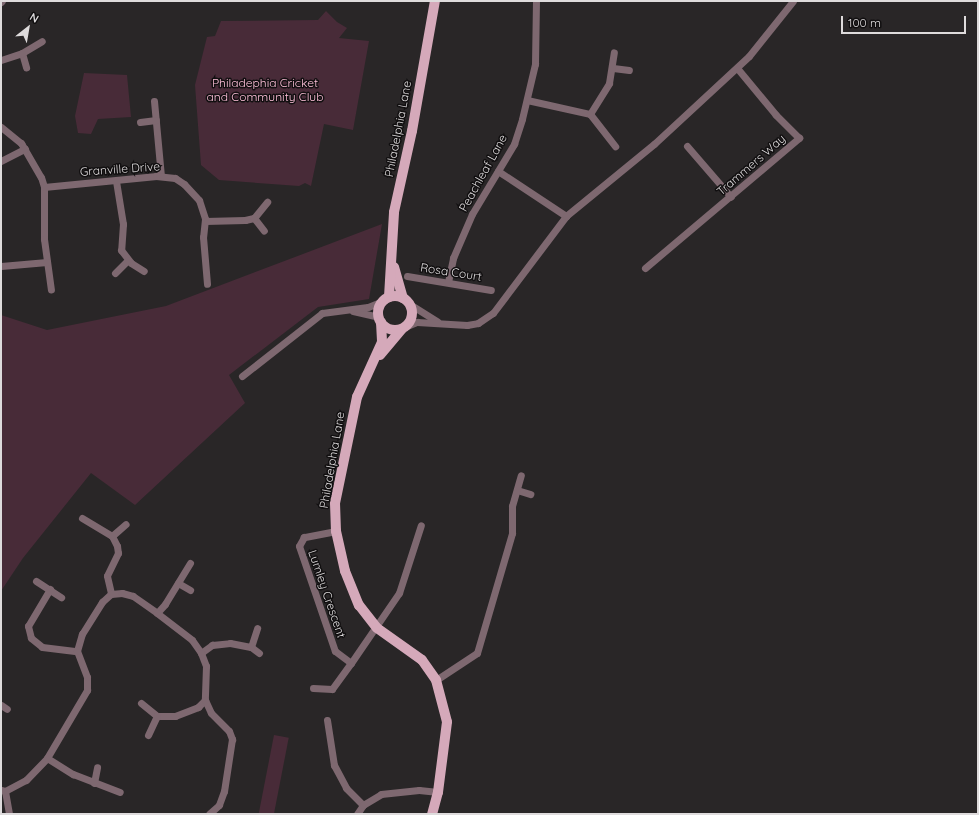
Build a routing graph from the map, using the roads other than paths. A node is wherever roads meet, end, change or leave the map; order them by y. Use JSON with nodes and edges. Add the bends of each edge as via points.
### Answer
{"nodes":[{"id":1,"x":435,"y":1,"type":"edge"},
{"id":2,"x":536,"y":1,"type":"edge"},
{"id":3,"x":793,"y":1,"type":"edge"},
{"id":4,"x":42,"y":41,"type":"dead end"},
{"id":5,"x":614,"y":52,"type":"dead end"},
{"id":6,"x":22,"y":53,"type":"junction"},
{"id":7,"x":1,"y":60,"type":"edge"},
{"id":8,"x":26,"y":67,"type":"dead end"},
{"id":9,"x":613,"y":68,"type":"junction"},
{"id":10,"x":737,"y":68,"type":"junction"},
{"id":11,"x":629,"y":70,"type":"dead end"},
{"id":12,"x":527,"y":100,"type":"junction"},
{"id":13,"x":154,"y":101,"type":"dead end"},
{"id":14,"x":590,"y":114,"type":"junction"},
{"id":15,"x":156,"y":120,"type":"junction"},
{"id":16,"x":140,"y":122,"type":"dead end"},
{"id":17,"x":1,"y":127,"type":"edge"},
{"id":18,"x":615,"y":146,"type":"dead end"},
{"id":19,"x":686,"y":146,"type":"dead end"},
{"id":20,"x":25,"y":149,"type":"junction"},
{"id":21,"x":1,"y":161,"type":"edge"},
{"id":22,"x":498,"y":171,"type":"junction"},
{"id":23,"x":161,"y":176,"type":"junction"},
{"id":24,"x":116,"y":182,"type":"junction"},
{"id":25,"x":44,"y":187,"type":"junction"},
{"id":26,"x":731,"y":197,"type":"junction"},
{"id":27,"x":267,"y":202,"type":"dead end"},
{"id":28,"x":566,"y":216,"type":"junction"},
{"id":29,"x":254,"y":218,"type":"junction"},
{"id":30,"x":205,"y":221,"type":"junction"},
{"id":31,"x":264,"y":231,"type":"dead end"},
{"id":32,"x":128,"y":260,"type":"junction"},
{"id":33,"x":47,"y":262,"type":"junction"},
{"id":34,"x":393,"y":263,"type":"junction"},
{"id":35,"x":1,"y":266,"type":"edge"},
{"id":36,"x":646,"y":268,"type":"dead end"},
{"id":37,"x":144,"y":271,"type":"dead end"},
{"id":38,"x":115,"y":273,"type":"dead end"},
{"id":39,"x":407,"y":276,"type":"dead end"},
{"id":40,"x":448,"y":282,"type":"junction"},
{"id":41,"x":207,"y":284,"type":"dead end"},
{"id":42,"x":51,"y":290,"type":"dead end"},
{"id":43,"x":491,"y":290,"type":"dead end"},
{"id":44,"x":387,"y":298,"type":"junction"},
{"id":45,"x":407,"y":301,"type":"junction"},
{"id":46,"x":347,"y":310,"type":"junction"},
{"id":47,"x":380,"y":320,"type":"junction"},
{"id":48,"x":439,"y":322,"type":"junction"},
{"id":49,"x":404,"y":327,"type":"junction"},
{"id":50,"x":374,"y":363,"type":"junction"},
{"id":51,"x":242,"y":376,"type":"dead end"},
{"id":52,"x":522,"y":475,"type":"dead end"},
{"id":53,"x":517,"y":490,"type":"junction"},
{"id":54,"x":530,"y":494,"type":"dead end"},
{"id":55,"x":82,"y":518,"type":"dead end"},
{"id":56,"x":126,"y":524,"type":"dead end"},
{"id":57,"x":421,"y":525,"type":"dead end"},
{"id":58,"x":336,"y":531,"type":"junction"},
{"id":59,"x":112,"y":536,"type":"junction"},
{"id":60,"x":190,"y":563,"type":"dead end"},
{"id":61,"x":36,"y":581,"type":"dead end"},
{"id":62,"x":178,"y":583,"type":"junction"},
{"id":63,"x":50,"y":589,"type":"junction"},
{"id":64,"x":190,"y":590,"type":"dead end"},
{"id":65,"x":111,"y":594,"type":"junction"},
{"id":66,"x":61,"y":596,"type":"dead end"},
{"id":67,"x":156,"y":613,"type":"junction"},
{"id":68,"x":257,"y":628,"type":"dead end"},
{"id":69,"x":376,"y":628,"type":"junction"},
{"id":70,"x":251,"y":647,"type":"junction"},
{"id":71,"x":77,"y":651,"type":"junction"},
{"id":72,"x":201,"y":653,"type":"junction"},
{"id":73,"x":259,"y":653,"type":"dead end"},
{"id":74,"x":351,"y":663,"type":"junction"},
{"id":75,"x":436,"y":680,"type":"junction"},
{"id":76,"x":313,"y":688,"type":"dead end"},
{"id":77,"x":205,"y":700,"type":"junction"},
{"id":78,"x":141,"y":703,"type":"dead end"},
{"id":79,"x":157,"y":716,"type":"junction"},
{"id":80,"x":327,"y":720,"type":"dead end"},
{"id":81,"x":148,"y":735,"type":"dead end"},
{"id":82,"x":47,"y":758,"type":"junction"},
{"id":83,"x":97,"y":768,"type":"dead end"},
{"id":84,"x":94,"y":783,"type":"junction"},
{"id":85,"x":3,"y":790,"type":"edge"},
{"id":86,"x":120,"y":792,"type":"dead end"},
{"id":87,"x":438,"y":792,"type":"junction"},
{"id":88,"x":363,"y":805,"type":"junction"},
{"id":89,"x":9,"y":814,"type":"edge"},
{"id":90,"x":209,"y":814,"type":"edge"},
{"id":91,"x":357,"y":814,"type":"edge"},
{"id":92,"x":432,"y":814,"type":"edge"}],
"edges":[{"from":1,"to":34,"type":"main road","name":"Philadelphia Lane","via":[[394,212]]},
{"from":2,"to":12,"type":"street","name":"Peachleaf Lane","via":[[535,64]]},
{"from":3,"to":10,"type":"street","via":[[750,56]]},
{"from":4,"to":6,"type":"street"},
{"from":5,"to":9,"type":"street"},
{"from":6,"to":7,"type":"street"},
{"from":6,"to":8,"type":"street"},
{"from":9,"to":11,"type":"street"},
{"from":9,"to":14,"type":"street","via":[[600,102]]},
{"from":10,"to":26,"type":"street","name":"Trammers Way","via":[[799,138]]},
{"from":10,"to":28,"type":"street","via":[[654,144]]},
{"from":12,"to":14,"type":"street"},
{"from":12,"to":22,"type":"street","name":"Peachleaf Lane","via":[[514,144]]},
{"from":13,"to":15,"type":"street"},
{"from":14,"to":18,"type":"street"},
{"from":15,"to":16,"type":"street"},
{"from":15,"to":23,"type":"street"},
{"from":17,"to":20,"type":"street"},
{"from":19,"to":26,"type":"street"},
{"from":20,"to":21,"type":"street"},
{"from":20,"to":25,"type":"street"},
{"from":22,"to":28,"type":"street"},
{"from":22,"to":40,"type":"street","name":"Peachleaf Lane","via":[[472,214],[453,258]]},
{"from":23,"to":24,"type":"street","name":"Granville Drive"},
{"from":23,"to":30,"type":"street","name":"Granville Drive","via":[[175,178],[193,191],[201,205]]},
{"from":24,"to":25,"type":"street","name":"Granville Drive","via":[[66,183]]},
{"from":24,"to":32,"type":"street","via":[[123,224],[121,250]]},
{"from":25,"to":33,"type":"street","via":[[44,239]]},
{"from":26,"to":36,"type":"street","name":"Trammers Way"},
{"from":27,"to":29,"type":"street"},
{"from":28,"to":48,"type":"street","via":[[493,313],[478,323],[467,325]]},
{"from":29,"to":30,"type":"street"},
{"from":29,"to":31,"type":"street"},
{"from":30,"to":41,"type":"street","name":"Granville Drive","via":[[203,238]]},
{"from":32,"to":37,"type":"street"},
{"from":32,"to":38,"type":"street"},
{"from":33,"to":35,"type":"street"},
{"from":33,"to":42,"type":"street"},
{"from":34,"to":44,"type":"main road","name":"Philadelphia Lane"},
{"from":34,"to":45,"type":"main road","name":"Philadelphia Lane"},
{"from":39,"to":40,"type":"street","name":"Rosa Court"},
{"from":40,"to":43,"type":"street","name":"Rosa Court"},
{"from":44,"to":45,"type":"main road"},
{"from":44,"to":46,"type":"street","via":[[368,307]]},
{"from":44,"to":47,"type":"main road","name":"Philadelphia Lane","via":[[379,308]]},
{"from":45,"to":48,"type":"street"},
{"from":45,"to":49,"type":"main road","name":"Philadelphia Lane","via":[[412,315]]},
{"from":46,"to":47,"type":"street"},
{"from":46,"to":51,"type":"street","via":[[322,313]]},
{"from":47,"to":49,"type":"main road","via":[[388,329]]},
{"from":47,"to":50,"type":"main road","name":"Philadelphia Lane","via":[[382,342]]},
{"from":48,"to":49,"type":"street","via":[[417,322]]},
{"from":49,"to":50,"type":"main road","name":"Philadelphia Lane"},
{"from":50,"to":58,"type":"main road","name":"Philadelphia Lane","via":[[357,397],[335,503]]},
{"from":52,"to":53,"type":"street"},
{"from":53,"to":54,"type":"street"},
{"from":53,"to":75,"type":"street","via":[[512,506],[512,533],[477,653]]},
{"from":55,"to":59,"type":"street"},
{"from":56,"to":59,"type":"street"},
{"from":57,"to":69,"type":"street","name":"Lumley Crescent","via":[[399,593]]},
{"from":58,"to":69,"type":"main road","name":"Philadelphia Lane","via":[[345,571],[359,605]]},
{"from":58,"to":74,"type":"street","name":"Lumley Crescent","via":[[304,537],[299,546],[335,651]]},
{"from":59,"to":65,"type":"street","via":[[118,553],[107,576]]},
{"from":60,"to":62,"type":"street"},
{"from":61,"to":63,"type":"street"},
{"from":62,"to":64,"type":"street"},
{"from":62,"to":67,"type":"street"},
{"from":63,"to":66,"type":"street"},
{"from":63,"to":71,"type":"street","via":[[28,626],[32,638],[42,648]]},
{"from":65,"to":67,"type":"street","via":[[133,596]]},
{"from":65,"to":71,"type":"street","via":[[92,617],[82,634]]},
{"from":67,"to":72,"type":"street","via":[[192,640]]},
{"from":68,"to":70,"type":"street"},
{"from":69,"to":74,"type":"street","name":"Lumley Crescent"},
{"from":69,"to":75,"type":"main road","name":"Philadelphia Lane","via":[[422,660]]},
{"from":70,"to":72,"type":"street","via":[[230,643],[212,645]]},
{"from":70,"to":73,"type":"street"},
{"from":71,"to":82,"type":"street","via":[[87,677],[87,690]]},
{"from":72,"to":77,"type":"street","via":[[206,666]]},
{"from":74,"to":76,"type":"street","via":[[332,689]]},
{"from":75,"to":87,"type":"main road","name":"Philadelphia Lane","via":[[447,722]]},
{"from":77,"to":79,"type":"street","via":[[198,707],[175,716]]},
{"from":77,"to":90,"type":"street","via":[[211,713],[229,731],[232,739],[224,791],[219,805]]},
{"from":78,"to":79,"type":"street"},
{"from":79,"to":81,"type":"street"},
{"from":80,"to":88,"type":"street","via":[[334,765],[346,788]]},
{"from":82,"to":84,"type":"street"},
{"from":82,"to":85,"type":"street","via":[[26,780]]},
{"from":83,"to":84,"type":"street"},
{"from":84,"to":86,"type":"street"},
{"from":85,"to":89,"type":"street"},
{"from":87,"to":88,"type":"street","via":[[419,790],[381,794]]},
{"from":87,"to":92,"type":"main road","name":"Philadelphia Lane"},
{"from":88,"to":91,"type":"street"}]}
